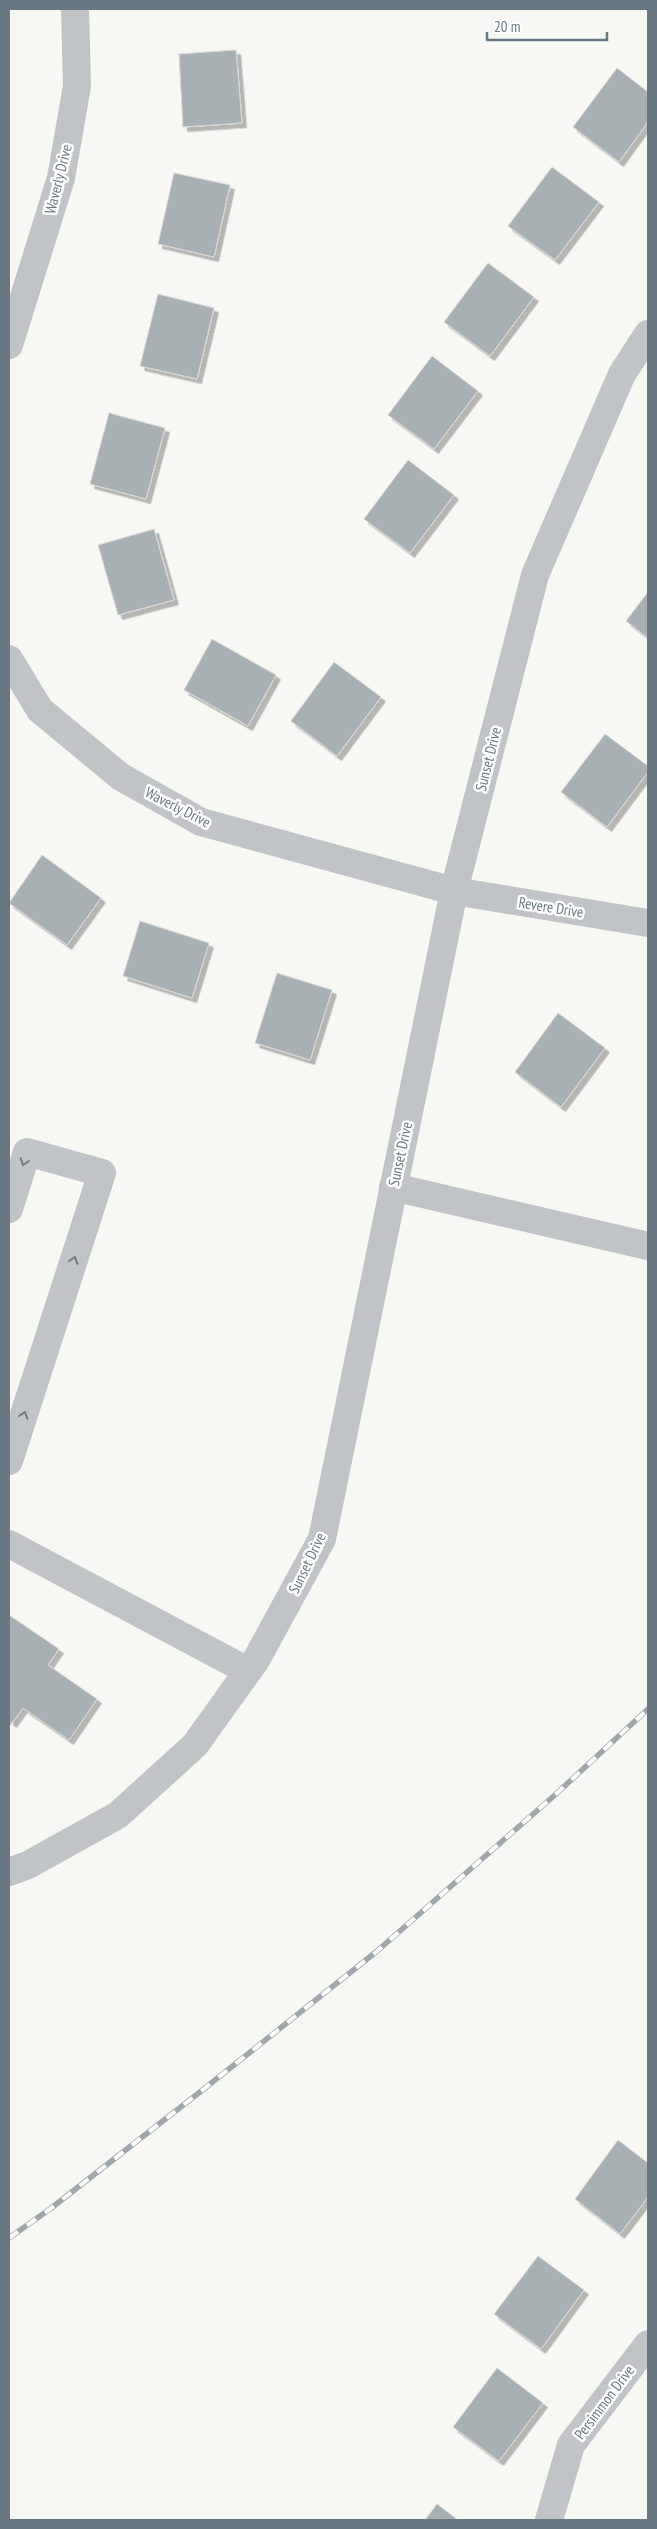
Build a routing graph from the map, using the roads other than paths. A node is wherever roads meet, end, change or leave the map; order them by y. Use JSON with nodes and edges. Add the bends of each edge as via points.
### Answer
{"nodes":[{"id":1,"x":75,"y":9,"type":"edge"},
{"id":2,"x":648,"y":334,"type":"edge"},
{"id":3,"x":9,"y":345,"type":"edge"},
{"id":4,"x":9,"y":659,"type":"edge"},
{"id":5,"x":454,"y":891,"type":"junction"},
{"id":6,"x":648,"y":923,"type":"edge"},
{"id":7,"x":393,"y":1187,"type":"junction"},
{"id":8,"x":9,"y":1209,"type":"edge"},
{"id":9,"x":648,"y":1246,"type":"edge"},
{"id":10,"x":9,"y":1461,"type":"edge"},
{"id":11,"x":9,"y":1544,"type":"edge"},
{"id":12,"x":248,"y":1671,"type":"junction"},
{"id":13,"x":9,"y":1872,"type":"edge"},
{"id":14,"x":648,"y":2344,"type":"edge"},
{"id":15,"x":549,"y":2520,"type":"edge"}],
"edges":[{"from":1,"to":3,"type":"street","name":"Waverly Drive","via":[[77,86],[61,178]]},
{"from":2,"to":5,"type":"street","name":"Sunset Drive","via":[[622,374],[535,575]]},
{"from":4,"to":5,"type":"street","name":"Waverly Drive","via":[[40,710],[121,777],[192,818]]},
{"from":5,"to":6,"type":"street","name":"Revere Drive"},
{"from":5,"to":7,"type":"street","name":"Sunset Drive"},
{"from":7,"to":9,"type":"street"},
{"from":7,"to":12,"type":"street","name":"Sunset Drive","via":[[322,1539]]},
{"from":10,"to":8,"type":"street","one_way":true,"via":[[102,1173],[27,1152]]},
{"from":11,"to":12,"type":"street"},
{"from":12,"to":13,"type":"street","name":"Sunset Drive","via":[[195,1745],[118,1815],[28,1866]]},
{"from":14,"to":15,"type":"street","name":"Persimmon Drive","via":[[571,2445]]}]}
